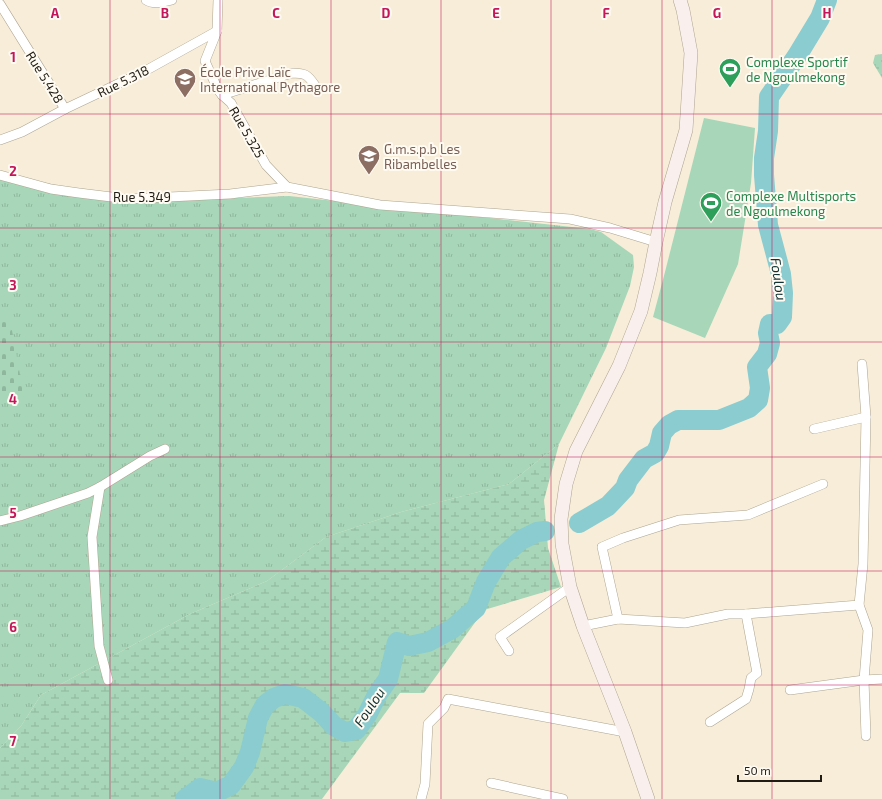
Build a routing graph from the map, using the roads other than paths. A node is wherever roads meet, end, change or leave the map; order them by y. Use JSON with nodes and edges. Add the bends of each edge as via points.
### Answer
{"nodes":[{"id":1,"x":146,"y":0,"type":"edge"},
{"id":2,"x":172,"y":0,"type":"edge"},
{"id":3,"x":218,"y":0,"type":"edge"},
{"id":4,"x":680,"y":0,"type":"edge"},
{"id":5,"x":0,"y":4,"type":"edge"},
{"id":6,"x":216,"y":31,"type":"junction"},
{"id":7,"x":317,"y":88,"type":"dead end"},
{"id":8,"x":222,"y":95,"type":"junction"},
{"id":9,"x":65,"y":109,"type":"junction"},
{"id":10,"x":0,"y":140,"type":"edge"},
{"id":11,"x":0,"y":175,"type":"edge"},
{"id":12,"x":287,"y":187,"type":"junction"},
{"id":13,"x":656,"y":242,"type":"junction"},
{"id":14,"x":862,"y":364,"type":"dead end"},
{"id":15,"x":866,"y":417,"type":"junction"},
{"id":16,"x":814,"y":429,"type":"dead end"},
{"id":17,"x":165,"y":449,"type":"dead end"},
{"id":18,"x":823,"y":484,"type":"dead end"},
{"id":19,"x":100,"y":487,"type":"junction"},
{"id":20,"x":0,"y":521,"type":"edge"},
{"id":21,"x":570,"y":587,"type":"junction"},
{"id":22,"x":859,"y":605,"type":"junction"},
{"id":23,"x":746,"y":614,"type":"junction"},
{"id":24,"x":618,"y":619,"type":"junction"},
{"id":25,"x":583,"y":626,"type":"junction"},
{"id":26,"x":510,"y":651,"type":"dead end"},
{"id":27,"x":882,"y":679,"type":"edge"},
{"id":28,"x":108,"y":680,"type":"dead end"},
{"id":29,"x":864,"y":680,"type":"junction"},
{"id":30,"x":790,"y":690,"type":"dead end"},
{"id":31,"x":710,"y":722,"type":"dead end"},
{"id":32,"x":625,"y":732,"type":"junction"},
{"id":33,"x":866,"y":736,"type":"dead end"},
{"id":34,"x":491,"y":783,"type":"dead end"},
{"id":35,"x":421,"y":799,"type":"edge"},
{"id":36,"x":563,"y":799,"type":"edge"},
{"id":37,"x":648,"y":799,"type":"edge"}],
"edges":[{"from":1,"to":2,"type":"street"},
{"from":3,"to":6,"type":"street"},
{"from":4,"to":13,"type":"street","via":[[691,53],[686,130]]},
{"from":5,"to":9,"type":"street","name":"Rue 5.428"},
{"from":6,"to":8,"type":"street","name":"Rue 5.325","via":[[205,61]]},
{"from":6,"to":9,"type":"street","name":"Rue 5.318","via":[[145,71]]},
{"from":7,"to":8,"type":"street","via":[[308,76],[292,73]]},
{"from":8,"to":12,"type":"street","name":"Rue 5.325","via":[[231,103],[266,165]]},
{"from":9,"to":10,"type":"street","name":"Rue 5.318","via":[[22,132]]},
{"from":11,"to":12,"type":"street","name":"Rue 5.349","via":[[51,189],[128,199],[230,194]]},
{"from":12,"to":13,"type":"street","name":"Rue 5.349","via":[[380,205],[570,219]]},
{"from":13,"to":21,"type":"street","via":[[641,311],[619,366],[576,451],[566,484],[561,519],[562,544]]},
{"from":14,"to":15,"type":"street"},
{"from":15,"to":16,"type":"street"},
{"from":15,"to":22,"type":"street","via":[[864,564]]},
{"from":17,"to":19,"type":"street"},
{"from":18,"to":24,"type":"street","via":[[748,515],[679,520],[602,547]]},
{"from":19,"to":20,"type":"street","via":[[69,500]]},
{"from":19,"to":28,"type":"street","via":[[92,537],[99,646]]},
{"from":21,"to":25,"type":"street"},
{"from":21,"to":26,"type":"street","via":[[500,637]]},
{"from":22,"to":23,"type":"street"},
{"from":22,"to":29,"type":"street","via":[[868,630]]},
{"from":23,"to":24,"type":"street","via":[[728,614],[685,623]]},
{"from":23,"to":31,"type":"street","via":[[757,673],[751,678],[746,699]]},
{"from":24,"to":25,"type":"street"},
{"from":25,"to":32,"type":"street"},
{"from":27,"to":29,"type":"street"},
{"from":29,"to":30,"type":"street"},
{"from":29,"to":33,"type":"street"},
{"from":32,"to":35,"type":"street","via":[[448,699],[444,708],[428,724],[425,784]]},
{"from":32,"to":37,"type":"street"},
{"from":34,"to":36,"type":"street"}]}
